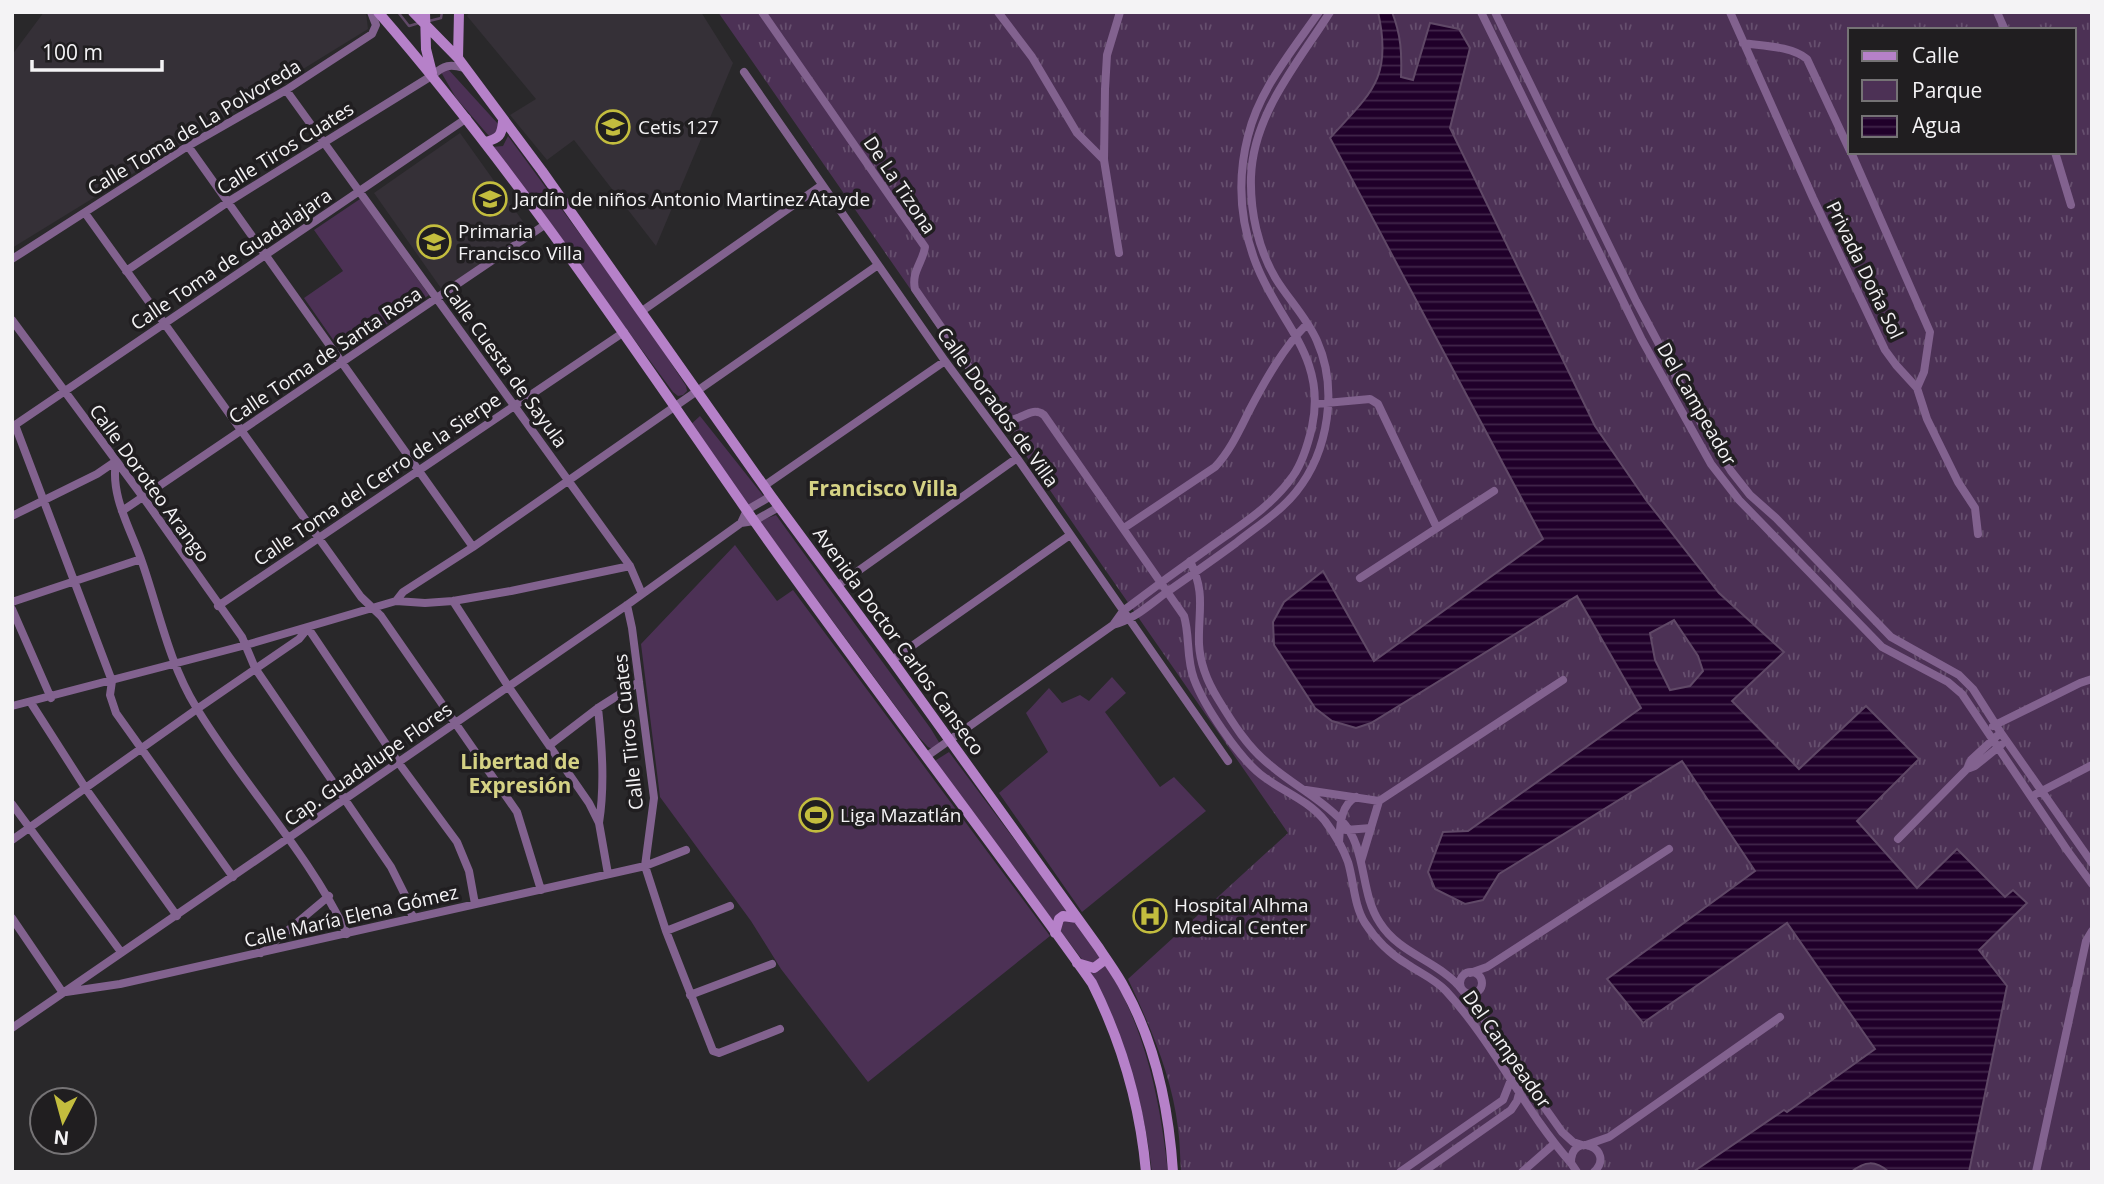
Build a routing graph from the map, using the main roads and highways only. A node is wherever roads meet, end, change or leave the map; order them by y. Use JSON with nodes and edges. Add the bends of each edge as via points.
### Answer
{"nodes":[{"id":1,"x":460,"y":12,"type":"edge"},
{"id":2,"x":376,"y":13,"type":"edge"},
{"id":3,"x":420,"y":17,"type":"edge"},
{"id":4,"x":461,"y":63,"type":"junction"},
{"id":5,"x":433,"y":75,"type":"junction"},
{"id":6,"x":503,"y":121,"type":"junction"},
{"id":7,"x":485,"y":142,"type":"junction"},
{"id":8,"x":1077,"y":918,"type":"junction"},
{"id":9,"x":1055,"y":933,"type":"junction"},
{"id":10,"x":1106,"y":959,"type":"junction"},
{"id":11,"x":1077,"y":963,"type":"junction"},
{"id":12,"x":1146,"y":1172,"type":"edge"},
{"id":13,"x":1173,"y":1172,"type":"edge"}],
"edges":[{"from":1,"to":4,"type":"main road"},
{"from":2,"to":5,"type":"main road"},
{"from":3,"to":4,"type":"main road","name":"Avenida Doctor Carlos Canseco"},
{"from":3,"to":5,"type":"main road"},
{"from":4,"to":6,"type":"main road","name":"Avenida Doctor Carlos Canseco"},
{"from":5,"to":7,"type":"main road"},
{"from":6,"to":7,"type":"main road","via":[[500,136]]},
{"from":6,"to":8,"type":"main road","name":"Avenida Doctor Carlos Canseco"},
{"from":7,"to":9,"type":"main road"},
{"from":8,"to":9,"type":"main road","via":[[1063,916]]},
{"from":8,"to":10,"type":"main road","name":"Avenida Doctor Carlos Canseco"},
{"from":9,"to":11,"type":"main road"},
{"from":10,"to":11,"type":"main road","via":[[1094,968]]},
{"from":10,"to":13,"type":"main road","name":"Avenida Doctor Carlos Canseco","via":[[1126,990],[1153,1057],[1166,1110]]},
{"from":11,"to":12,"type":"main road","via":[[1100,1000],[1123,1056],[1139,1114]]}]}
